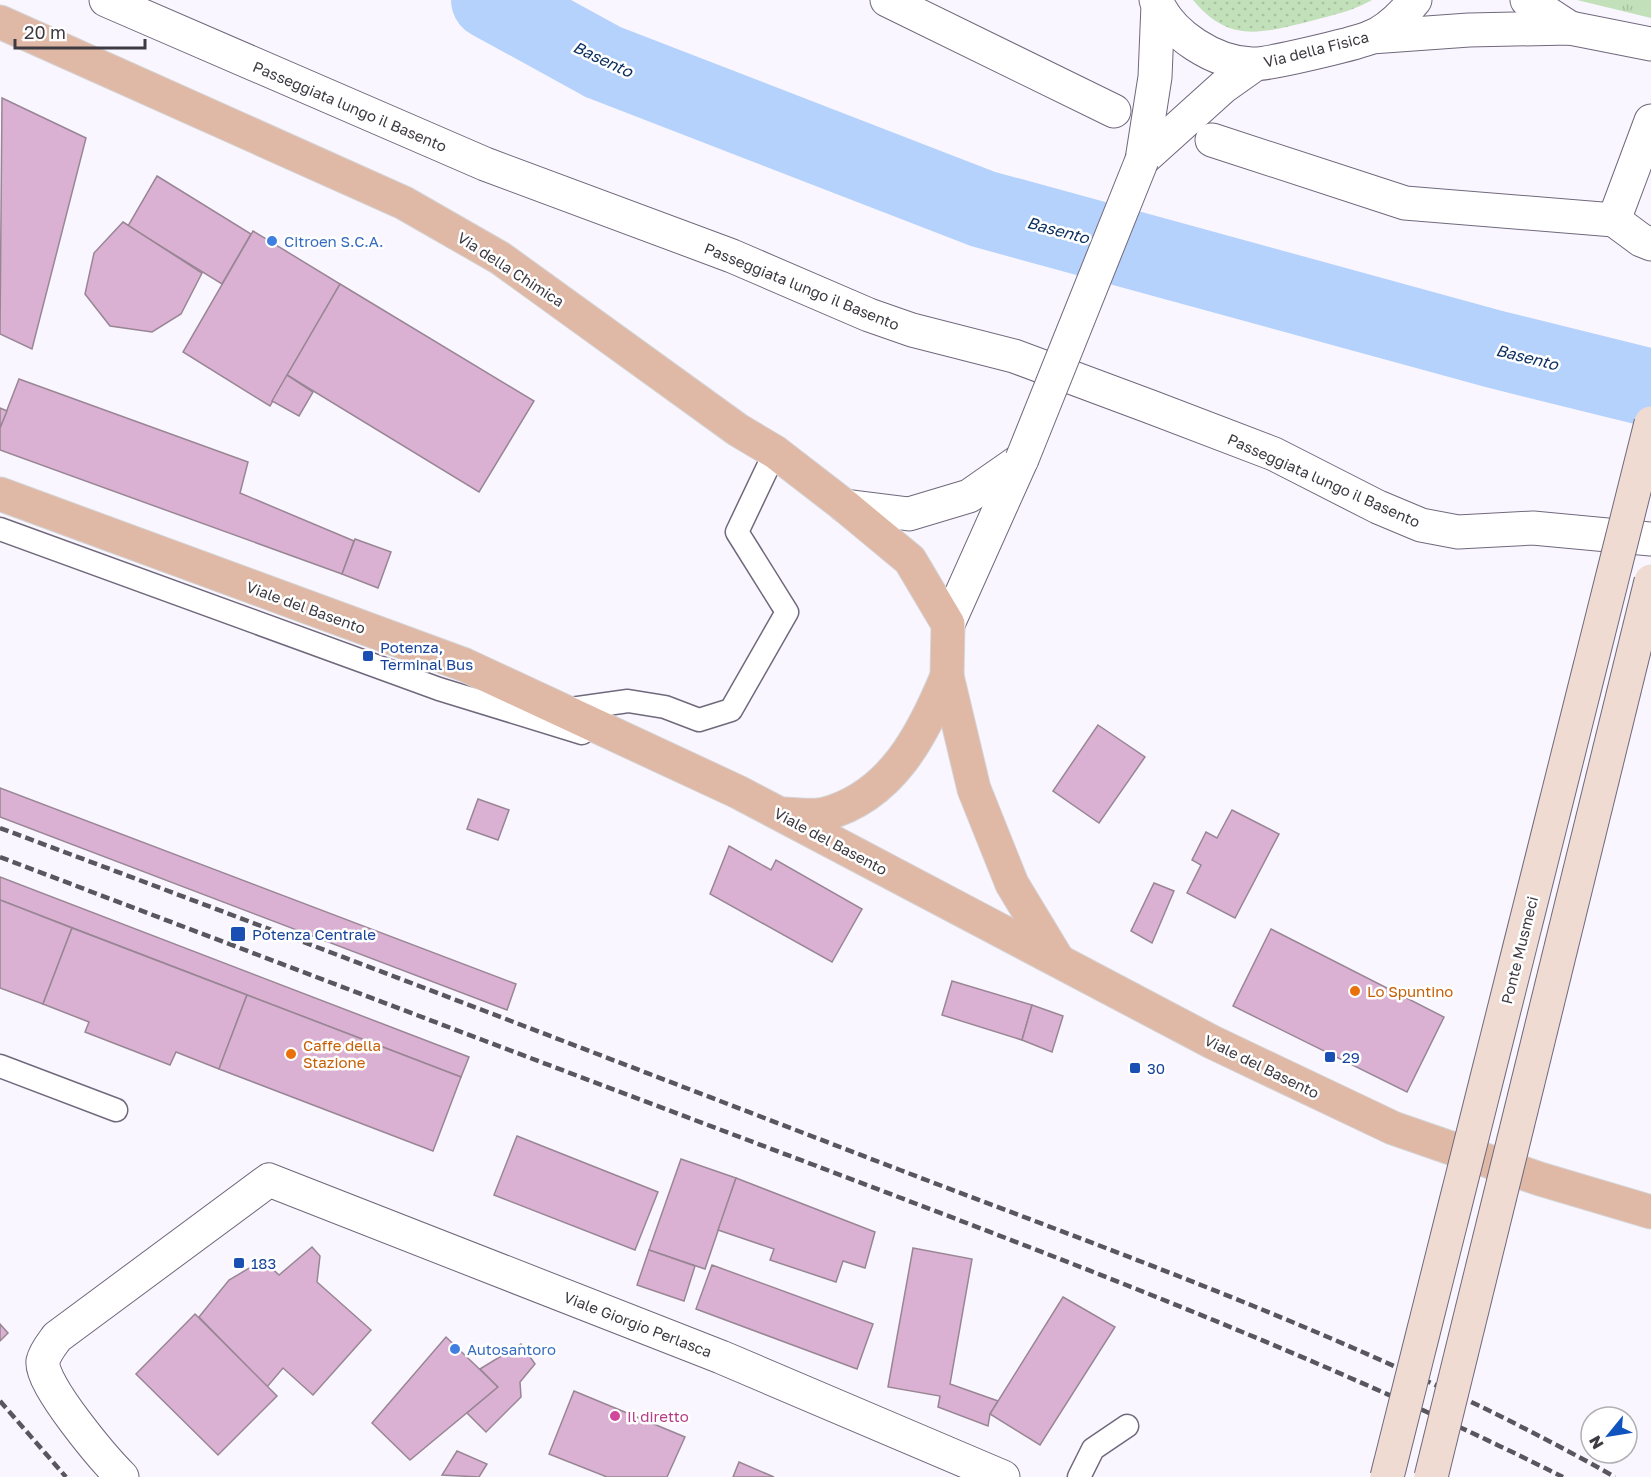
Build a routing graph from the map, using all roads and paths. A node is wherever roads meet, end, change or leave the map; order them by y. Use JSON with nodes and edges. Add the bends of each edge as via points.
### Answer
{"nodes":[{"id":1,"x":106,"y":0,"type":"edge"},
{"id":2,"x":886,"y":0,"type":"edge"},
{"id":3,"x":1415,"y":0,"type":"edge"},
{"id":4,"x":1527,"y":0,"type":"edge"},
{"id":5,"x":1157,"y":3,"type":"edge"},
{"id":6,"x":0,"y":22,"type":"edge"},
{"id":7,"x":1570,"y":28,"type":"junction"},
{"id":8,"x":1369,"y":38,"type":"junction"},
{"id":9,"x":1651,"y":44,"type":"edge"},
{"id":10,"x":1254,"y":64,"type":"junction"},
{"id":11,"x":1114,"y":111,"type":"dead end"},
{"id":12,"x":1651,"y":121,"type":"edge"},
{"id":13,"x":1212,"y":140,"type":"dead end"},
{"id":14,"x":1142,"y":160,"type":"junction"},
{"id":15,"x":1614,"y":220,"type":"junction"},
{"id":16,"x":1651,"y":244,"type":"edge"},
{"id":17,"x":1651,"y":423,"type":"edge"},
{"id":18,"x":775,"y":452,"type":"junction"},
{"id":19,"x":1022,"y":459,"type":"junction"},
{"id":20,"x":0,"y":494,"type":"edge"},
{"id":21,"x":845,"y":506,"type":"junction"},
{"id":22,"x":0,"y":529,"type":"edge"},
{"id":23,"x":1651,"y":539,"type":"edge"},
{"id":24,"x":1651,"y":581,"type":"edge"},
{"id":25,"x":948,"y":624,"type":"junction"},
{"id":26,"x":947,"y":676,"type":"junction"},
{"id":27,"x":564,"y":710,"type":"junction"},
{"id":28,"x":682,"y":764,"type":"junction"},
{"id":29,"x":778,"y":814,"type":"junction"},
{"id":30,"x":1059,"y":962,"type":"junction"},
{"id":31,"x":0,"y":1066,"type":"edge"},
{"id":32,"x":116,"y":1110,"type":"dead end"},
{"id":33,"x":1651,"y":1212,"type":"edge"},
{"id":34,"x":1127,"y":1426,"type":"dead end"},
{"id":35,"x":122,"y":1477,"type":"edge"},
{"id":36,"x":1003,"y":1477,"type":"edge"},
{"id":37,"x":1079,"y":1477,"type":"edge"},
{"id":38,"x":1386,"y":1477,"type":"edge"},
{"id":39,"x":1431,"y":1477,"type":"edge"}],
"edges":[{"from":1,"to":23,"type":"street","name":"Passeggiata lungo il Basento","via":[[485,164],[732,256],[869,315],[1014,356],[1274,454],[1421,525],[1458,532],[1533,528]]},
{"from":2,"to":11,"type":"street"},
{"from":3,"to":8,"type":"street","name":"Via della Fisica","via":[[1389,26]]},
{"from":4,"to":7,"type":"street"},
{"from":5,"to":10,"type":"street","name":"Via della Fisica","via":[[1190,40],[1209,53]]},
{"from":5,"to":14,"type":"street","via":[[1155,77]]},
{"from":6,"to":18,"type":"main road","name":"Via della Chimica","via":[[404,203],[501,258],[729,424]]},
{"from":7,"to":8,"type":"street","via":[[1469,30]]},
{"from":7,"to":9,"type":"street"},
{"from":8,"to":10,"type":"street","name":"Via della Fisica"},
{"from":10,"to":14,"type":"street"},
{"from":12,"to":15,"type":"street"},
{"from":13,"to":15,"type":"street","via":[[1405,203]]},
{"from":14,"to":19,"type":"street","bridge":true},
{"from":15,"to":16,"type":"street"},
{"from":17,"to":38,"type":"main road","name":"Ponte Musmeci","bridge":true},
{"from":18,"to":21,"type":"main road","name":"Via della Chimica"},
{"from":18,"to":27,"type":"lane","via":[[737,532],[787,612],[731,710],[699,720],[665,707],[628,701]]},
{"from":19,"to":21,"type":"street","via":[[969,496],[909,514]]},
{"from":19,"to":25,"type":"street"},
{"from":20,"to":27,"type":"main road","name":"Viale del Basento","via":[[465,665]]},
{"from":21,"to":25,"type":"main road","name":"Via della Chimica","via":[[910,560]]},
{"from":22,"to":28,"type":"lane","via":[[439,689]]},
{"from":24,"to":39,"type":"main road","bridge":true},
{"from":25,"to":26,"type":"main road"},
{"from":26,"to":29,"type":"main road","via":[[913,749],[889,775],[860,798],[824,814]]},
{"from":26,"to":30,"type":"main road","via":[[974,789],[994,843],[1023,903]]},
{"from":27,"to":28,"type":"main road","name":"Viale del Basento"},
{"from":28,"to":29,"type":"main road","name":"Viale del Basento"},
{"from":29,"to":30,"type":"main road","name":"Viale del Basento"},
{"from":30,"to":33,"type":"main road","name":"Viale del Basento","via":[[1212,1042],[1393,1128]]},
{"from":31,"to":32,"type":"lane"},
{"from":34,"to":37,"type":"lane","via":[[1093,1449]]},
{"from":35,"to":36,"type":"street","name":"Viale Giorgio Perlasca","via":[[46,1377],[43,1362],[48,1349],[57,1337],[269,1180],[721,1357]]}]}
